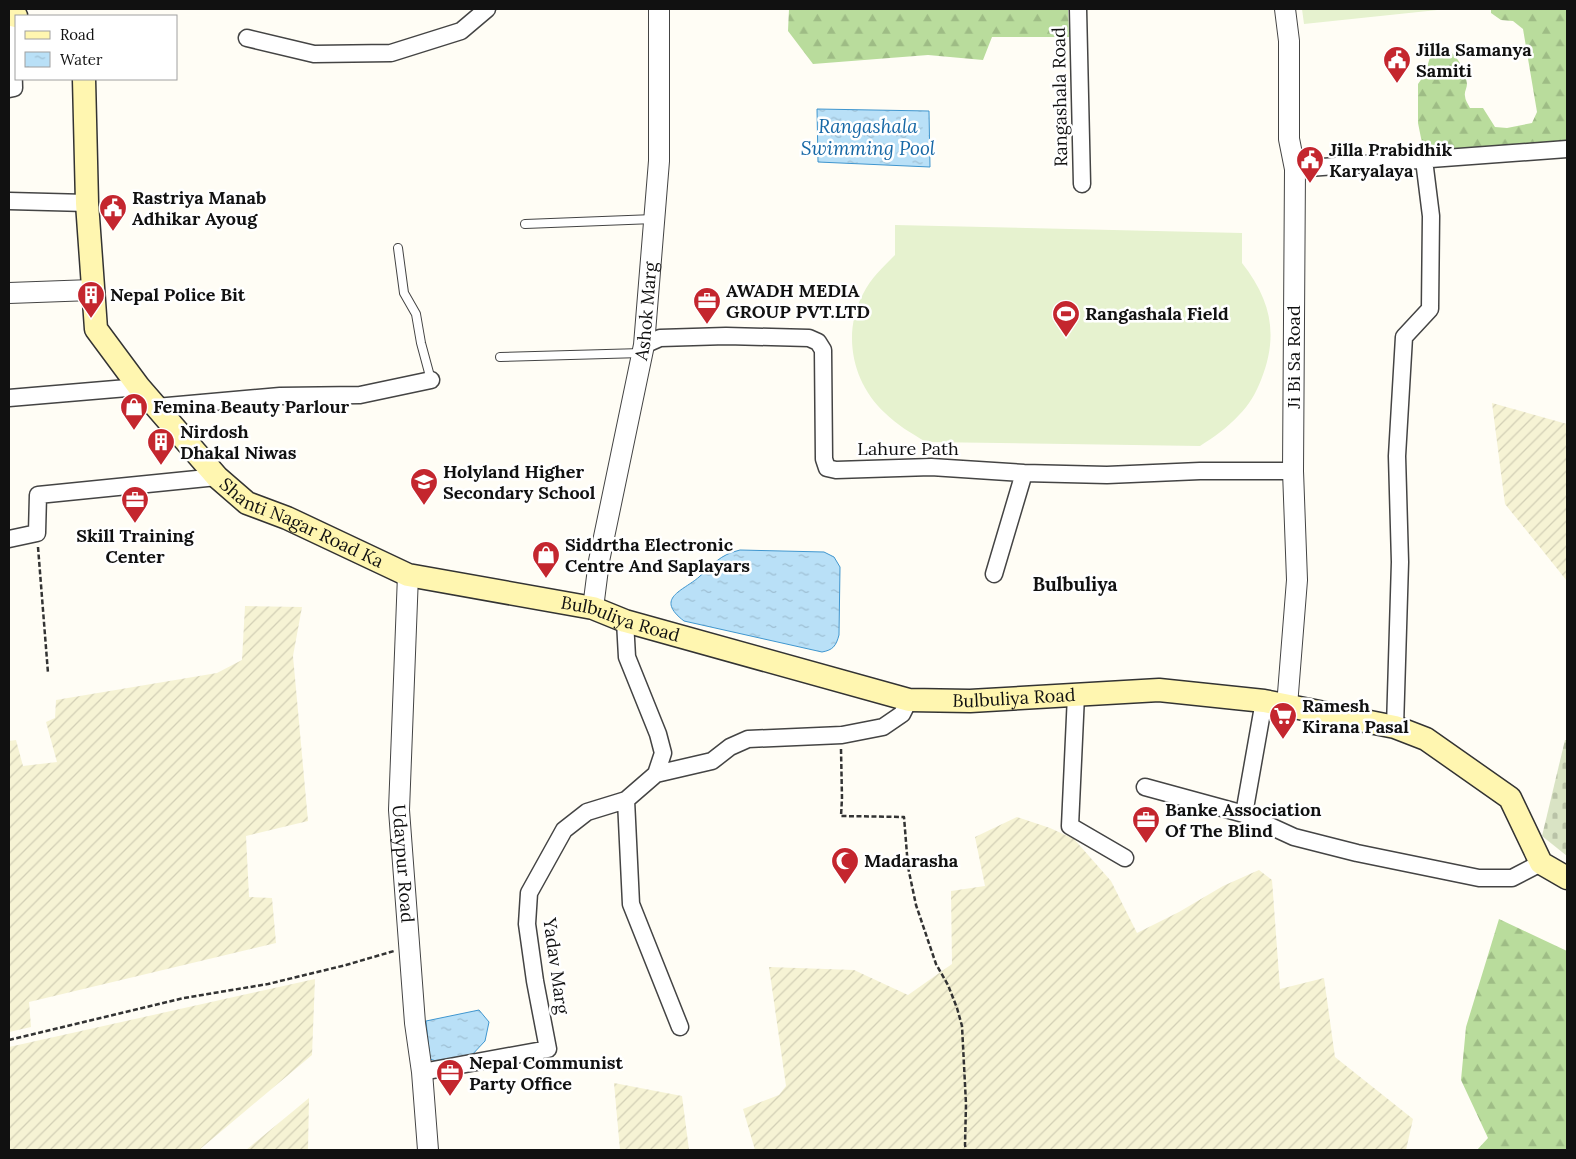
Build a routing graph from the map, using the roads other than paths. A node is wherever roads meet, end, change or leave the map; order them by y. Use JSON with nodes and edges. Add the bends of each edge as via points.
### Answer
{"nodes":[{"id":1,"x":487,"y":9,"type":"edge"},
{"id":2,"x":659,"y":9,"type":"edge"},
{"id":3,"x":1078,"y":9,"type":"edge"},
{"id":4,"x":1285,"y":9,"type":"edge"},
{"id":5,"x":13,"y":13,"type":"edge"},
{"id":6,"x":246,"y":38,"type":"dead end"},
{"id":7,"x":84,"y":80,"type":"edge"},
{"id":8,"x":9,"y":89,"type":"edge"},
{"id":9,"x":1567,"y":149,"type":"edge"},
{"id":10,"x":1424,"y":160,"type":"junction"},
{"id":11,"x":1295,"y":169,"type":"junction"},
{"id":12,"x":1082,"y":184,"type":"dead end"},
{"id":13,"x":9,"y":201,"type":"edge"},
{"id":14,"x":87,"y":203,"type":"junction"},
{"id":15,"x":654,"y":219,"type":"junction"},
{"id":16,"x":525,"y":224,"type":"dead end"},
{"id":17,"x":398,"y":248,"type":"dead end"},
{"id":18,"x":92,"y":290,"type":"junction"},
{"id":19,"x":9,"y":293,"type":"edge"},
{"id":20,"x":643,"y":349,"type":"junction"},
{"id":21,"x":500,"y":357,"type":"dead end"},
{"id":22,"x":431,"y":380,"type":"joint"},
{"id":23,"x":139,"y":387,"type":"junction"},
{"id":24,"x":9,"y":398,"type":"edge"},
{"id":25,"x":156,"y":407,"type":"junction"},
{"id":26,"x":1293,"y":471,"type":"junction"},
{"id":27,"x":1024,"y":473,"type":"junction"},
{"id":28,"x":217,"y":477,"type":"junction"},
{"id":29,"x":9,"y":539,"type":"edge"},
{"id":30,"x":994,"y":574,"type":"dead end"},
{"id":31,"x":408,"y":576,"type":"junction"},
{"id":32,"x":593,"y":608,"type":"junction"},
{"id":33,"x":625,"y":621,"type":"junction"},
{"id":34,"x":1076,"y":695,"type":"junction"},
{"id":35,"x":909,"y":700,"type":"junction"},
{"id":36,"x":1264,"y":701,"type":"junction"},
{"id":37,"x":1287,"y":706,"type":"junction"},
{"id":38,"x":1395,"y":727,"type":"junction"},
{"id":39,"x":656,"y":774,"type":"junction"},
{"id":40,"x":1145,"y":787,"type":"dead end"},
{"id":41,"x":626,"y":800,"type":"junction"},
{"id":42,"x":1244,"y":814,"type":"junction"},
{"id":43,"x":1125,"y":858,"type":"dead end"},
{"id":44,"x":1541,"y":863,"type":"junction"},
{"id":45,"x":1567,"y":878,"type":"edge"},
{"id":46,"x":680,"y":1027,"type":"dead end"},
{"id":47,"x":422,"y":1072,"type":"junction"},
{"id":48,"x":428,"y":1150,"type":"edge"}],
"edges":[{"from":1,"to":6,"type":"street","via":[[461,31],[391,52],[314,54]]},
{"from":2,"to":15,"type":"street","name":"Ashok Marg","via":[[659,161]]},
{"from":3,"to":12,"type":"street","name":"Rangashala Road"},
{"from":4,"to":11,"type":"street","name":"Ji Bi Sa Road","via":[[1289,41],[1289,139]]},
{"from":5,"to":8,"type":"street","via":[[14,88]]},
{"from":7,"to":14,"type":"main road","name":"Shanti Nagar Road Ka"},
{"from":9,"to":10,"type":"street"},
{"from":10,"to":11,"type":"street"},
{"from":10,"to":38,"type":"street","via":[[1431,216],[1430,309],[1404,337],[1397,456],[1400,562]]},
{"from":11,"to":26,"type":"street","name":"Ji Bi Sa Road"},
{"from":13,"to":14,"type":"street"},
{"from":14,"to":18,"type":"main road","name":"Shanti Nagar Road Ka"},
{"from":15,"to":16,"type":"lane"},
{"from":15,"to":20,"type":"street","name":"Ashok Marg"},
{"from":17,"to":22,"type":"lane","via":[[404,293],[416,314]]},
{"from":18,"to":19,"type":"street"},
{"from":18,"to":23,"type":"main road","name":"Shanti Nagar Road Ka","via":[[96,329]]},
{"from":20,"to":21,"type":"lane"},
{"from":20,"to":27,"type":"street","name":"Lahure Path","via":[[660,338],[809,338],[818,342],[823,350],[826,468],[931,467]]},
{"from":20,"to":32,"type":"street","name":"Ashok Marg","via":[[599,562]]},
{"from":22,"to":25,"type":"street","via":[[360,394],[280,396]]},
{"from":23,"to":24,"type":"street"},
{"from":23,"to":25,"type":"main road","name":"Shanti Nagar Road Ka"},
{"from":25,"to":28,"type":"main road","name":"Shanti Nagar Road Ka"},
{"from":26,"to":27,"type":"street","name":"Lahure Path","via":[[1107,475]]},
{"from":26,"to":37,"type":"street","name":"Ji Bi Sa Road","via":[[1297,580]]},
{"from":27,"to":30,"type":"street"},
{"from":28,"to":29,"type":"street","via":[[38,495],[37,533]]},
{"from":28,"to":31,"type":"main road","name":"Shanti Nagar Road Ka","via":[[247,503],[287,518]]},
{"from":31,"to":32,"type":"main road","name":"Bulbuliya Road"},
{"from":31,"to":47,"type":"street","name":"Udaypur Road","via":[[399,810]]},
{"from":32,"to":33,"type":"main road","name":"Bulbuliya Road"},
{"from":33,"to":35,"type":"main road","name":"Bulbuliya Road"},
{"from":33,"to":39,"type":"street","via":[[627,657],[663,753]]},
{"from":34,"to":35,"type":"main road","name":"Bulbuliya Road","via":[[970,701]]},
{"from":34,"to":36,"type":"main road","name":"Bulbuliya Road","via":[[1159,690]]},
{"from":34,"to":43,"type":"street","via":[[1070,826]]},
{"from":35,"to":39,"type":"street","via":[[902,714],[883,727],[840,735],[748,740],[712,761]]},
{"from":36,"to":37,"type":"main road","name":"Bulbuliya Road"},
{"from":36,"to":42,"type":"street"},
{"from":37,"to":38,"type":"main road","name":"Bulbuliya Road"},
{"from":38,"to":44,"type":"main road","name":"Bulbuliya Road","via":[[1426,739],[1510,798]]},
{"from":39,"to":41,"type":"street","name":"Yadav Marg"},
{"from":40,"to":42,"type":"street"},
{"from":41,"to":46,"type":"street","via":[[631,904]]},
{"from":41,"to":47,"type":"street","name":"Yadav Marg","via":[[587,812],[564,830],[529,893],[527,924],[548,1049]]},
{"from":42,"to":44,"type":"street","via":[[1294,837],[1480,878],[1512,878]]},
{"from":44,"to":45,"type":"main road"},
{"from":47,"to":48,"type":"street","name":"Udaypur Road"}]}
